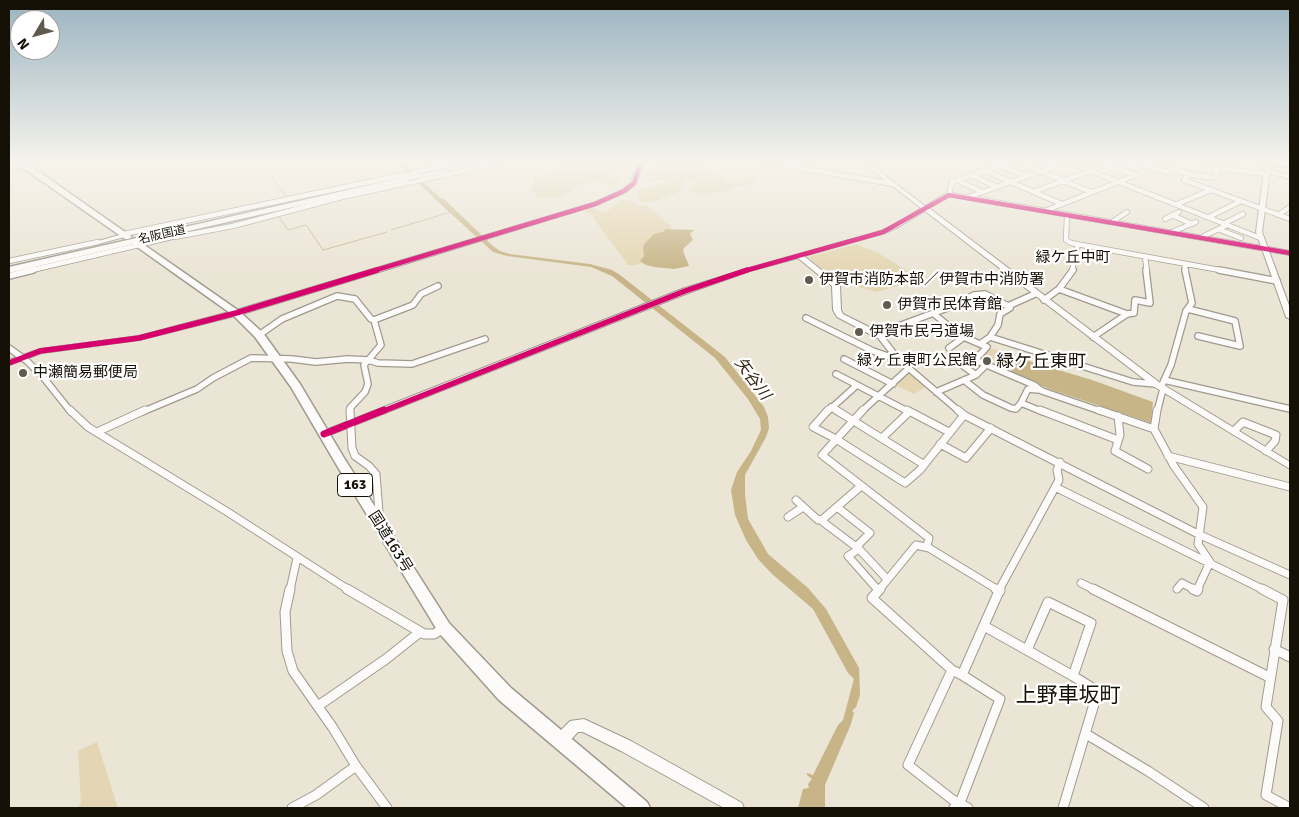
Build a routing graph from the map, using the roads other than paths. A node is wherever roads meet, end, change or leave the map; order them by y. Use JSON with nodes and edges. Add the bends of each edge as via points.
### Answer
{"nodes":[{"id":1,"x":73,"y":199,"type":"edge"},
{"id":2,"x":308,"y":199,"type":"edge"},
{"id":3,"x":309,"y":199,"type":"edge"},
{"id":4,"x":309,"y":199,"type":"edge"},
{"id":5,"x":316,"y":199,"type":"edge"},
{"id":6,"x":318,"y":199,"type":"edge"},
{"id":7,"x":333,"y":199,"type":"edge"},
{"id":8,"x":605,"y":199,"type":"edge"},
{"id":9,"x":914,"y":199,"type":"edge"},
{"id":10,"x":943,"y":199,"type":"edge"},
{"id":11,"x":980,"y":199,"type":"edge"},
{"id":12,"x":1050,"y":199,"type":"edge"},
{"id":13,"x":1074,"y":199,"type":"edge"},
{"id":14,"x":1165,"y":199,"type":"edge"},
{"id":15,"x":1189,"y":199,"type":"edge"},
{"id":16,"x":1236,"y":199,"type":"edge"},
{"id":17,"x":1262,"y":199,"type":"edge"},
{"id":18,"x":1241,"y":201,"type":"junction"},
{"id":19,"x":1062,"y":204,"type":"junction"},
{"id":20,"x":1178,"y":204,"type":"junction"},
{"id":21,"x":1290,"y":207,"type":"edge"},
{"id":22,"x":926,"y":208,"type":"junction"},
{"id":23,"x":1261,"y":209,"type":"junction"},
{"id":24,"x":1046,"y":211,"type":"junction"},
{"id":25,"x":1127,"y":212,"type":"dead end"},
{"id":26,"x":1179,"y":212,"type":"dead end"},
{"id":27,"x":1067,"y":214,"type":"junction"},
{"id":28,"x":1244,"y":214,"type":"dead end"},
{"id":29,"x":1278,"y":215,"type":"junction"},
{"id":30,"x":1172,"y":216,"type":"junction"},
{"id":31,"x":1209,"y":217,"type":"junction"},
{"id":32,"x":1165,"y":219,"type":"dead end"},
{"id":33,"x":1290,"y":219,"type":"edge"},
{"id":34,"x":1112,"y":222,"type":"junction"},
{"id":35,"x":1226,"y":224,"type":"junction"},
{"id":36,"x":1218,"y":229,"type":"junction"},
{"id":37,"x":1171,"y":233,"type":"junction"},
{"id":38,"x":175,"y":237,"type":"junction"},
{"id":39,"x":486,"y":237,"type":"joint"},
{"id":40,"x":1205,"y":238,"type":"junction"},
{"id":41,"x":1241,"y":238,"type":"dead end"},
{"id":42,"x":1260,"y":238,"type":"junction"},
{"id":43,"x":131,"y":239,"type":"junction"},
{"id":44,"x":98,"y":242,"type":"joint"},
{"id":45,"x":1078,"y":244,"type":"junction"},
{"id":46,"x":1265,"y":249,"type":"junction"},
{"id":47,"x":1290,"y":254,"type":"edge"},
{"id":48,"x":799,"y":256,"type":"junction"},
{"id":49,"x":1144,"y":257,"type":"junction"},
{"id":50,"x":1184,"y":264,"type":"junction"},
{"id":51,"x":9,"y":267,"type":"edge"},
{"id":52,"x":9,"y":276,"type":"edge"},
{"id":53,"x":1277,"y":281,"type":"junction"},
{"id":54,"x":438,"y":286,"type":"dead end"},
{"id":55,"x":1059,"y":289,"type":"junction"},
{"id":56,"x":1035,"y":294,"type":"junction"},
{"id":57,"x":1044,"y":300,"type":"junction"},
{"id":58,"x":1008,"y":306,"type":"junction"},
{"id":59,"x":1188,"y":309,"type":"junction"},
{"id":60,"x":1289,"y":309,"type":"edge"},
{"id":61,"x":933,"y":313,"type":"junction"},
{"id":62,"x":236,"y":314,"type":"junction"},
{"id":63,"x":1127,"y":314,"type":"junction"},
{"id":64,"x":1290,"y":317,"type":"edge"},
{"id":65,"x":806,"y":318,"type":"dead end"},
{"id":66,"x":374,"y":320,"type":"junction"},
{"id":67,"x":259,"y":335,"type":"junction"},
{"id":68,"x":880,"y":336,"type":"junction"},
{"id":69,"x":1198,"y":336,"type":"dead end"},
{"id":70,"x":964,"y":337,"type":"junction"},
{"id":71,"x":990,"y":337,"type":"junction"},
{"id":72,"x":1093,"y":337,"type":"junction"},
{"id":73,"x":485,"y":339,"type":"dead end"},
{"id":74,"x":980,"y":344,"type":"junction"},
{"id":75,"x":9,"y":348,"type":"edge"},
{"id":76,"x":949,"y":348,"type":"dead end"},
{"id":77,"x":22,"y":358,"type":"junction"},
{"id":78,"x":277,"y":358,"type":"junction"},
{"id":79,"x":844,"y":359,"type":"dead end"},
{"id":80,"x":898,"y":359,"type":"junction"},
{"id":81,"x":368,"y":360,"type":"junction"},
{"id":82,"x":9,"y":363,"type":"edge"},
{"id":83,"x":962,"y":365,"type":"dead end"},
{"id":84,"x":986,"y":365,"type":"junction"},
{"id":85,"x":908,"y":369,"type":"junction"},
{"id":86,"x":836,"y":374,"type":"dead end"},
{"id":87,"x":976,"y":375,"type":"junction"},
{"id":88,"x":964,"y":380,"type":"junction"},
{"id":89,"x":1164,"y":380,"type":"junction"},
{"id":90,"x":894,"y":384,"type":"junction"},
{"id":91,"x":857,"y":385,"type":"junction"},
{"id":92,"x":1160,"y":386,"type":"junction"},
{"id":93,"x":1042,"y":391,"type":"junction"},
{"id":94,"x":936,"y":392,"type":"junction"},
{"id":95,"x":880,"y":396,"type":"junction"},
{"id":96,"x":1021,"y":403,"type":"junction"},
{"id":97,"x":831,"y":407,"type":"junction"},
{"id":98,"x":1290,"y":409,"type":"edge"},
{"id":99,"x":909,"y":412,"type":"junction"},
{"id":100,"x":964,"y":415,"type":"junction"},
{"id":101,"x":1118,"y":416,"type":"junction"},
{"id":102,"x":852,"y":420,"type":"junction"},
{"id":103,"x":350,"y":424,"type":"junction"},
{"id":104,"x":991,"y":428,"type":"junction"},
{"id":105,"x":1154,"y":429,"type":"junction"},
{"id":106,"x":1234,"y":431,"type":"junction"},
{"id":107,"x":97,"y":432,"type":"junction"},
{"id":108,"x":948,"y":432,"type":"junction"},
{"id":109,"x":324,"y":434,"type":"junction"},
{"id":110,"x":882,"y":438,"type":"junction"},
{"id":111,"x":836,"y":439,"type":"junction"},
{"id":112,"x":1118,"y":440,"type":"junction"},
{"id":113,"x":940,"y":444,"type":"junction"},
{"id":114,"x":1266,"y":451,"type":"junction"},
{"id":115,"x":1168,"y":456,"type":"junction"},
{"id":116,"x":1060,"y":462,"type":"junction"},
{"id":117,"x":923,"y":464,"type":"junction"},
{"id":118,"x":1290,"y":466,"type":"edge"},
{"id":119,"x":1148,"y":469,"type":"dead end"},
{"id":120,"x":861,"y":486,"type":"junction"},
{"id":121,"x":1055,"y":487,"type":"junction"},
{"id":122,"x":1290,"y":488,"type":"edge"},
{"id":123,"x":796,"y":500,"type":"dead end"},
{"id":124,"x":803,"y":507,"type":"junction"},
{"id":125,"x":837,"y":507,"type":"junction"},
{"id":126,"x":374,"y":516,"type":"junction"},
{"id":127,"x":788,"y":517,"type":"dead end"},
{"id":128,"x":823,"y":520,"type":"junction"},
{"id":129,"x":1198,"y":534,"type":"junction"},
{"id":130,"x":929,"y":548,"type":"junction"},
{"id":131,"x":859,"y":550,"type":"junction"},
{"id":132,"x":296,"y":558,"type":"junction"},
{"id":133,"x":1210,"y":562,"type":"junction"},
{"id":134,"x":1290,"y":575,"type":"edge"},
{"id":135,"x":887,"y":579,"type":"junction"},
{"id":136,"x":1082,"y":582,"type":"dead end"},
{"id":137,"x":1177,"y":589,"type":"dead end"},
{"id":138,"x":878,"y":590,"type":"junction"},
{"id":139,"x":1000,"y":591,"type":"junction"},
{"id":140,"x":984,"y":626,"type":"junction"},
{"id":141,"x":444,"y":628,"type":"junction"},
{"id":142,"x":420,"y":632,"type":"junction"},
{"id":143,"x":1274,"y":649,"type":"junction"},
{"id":144,"x":1027,"y":650,"type":"junction"},
{"id":145,"x":1290,"y":656,"type":"edge"},
{"id":146,"x":952,"y":670,"type":"junction"},
{"id":147,"x":962,"y":675,"type":"junction"},
{"id":148,"x":1073,"y":676,"type":"junction"},
{"id":149,"x":1270,"y":677,"type":"junction"},
{"id":150,"x":318,"y":706,"type":"junction"},
{"id":151,"x":1086,"y":734,"type":"junction"},
{"id":152,"x":561,"y":740,"type":"junction"},
{"id":153,"x":356,"y":766,"type":"junction"},
{"id":154,"x":961,"y":807,"type":"edge"},
{"id":155,"x":292,"y":808,"type":"edge"},
{"id":156,"x":387,"y":808,"type":"edge"},
{"id":157,"x":641,"y":808,"type":"edge"},
{"id":158,"x":736,"y":808,"type":"edge"},
{"id":159,"x":1063,"y":808,"type":"edge"},
{"id":160,"x":1204,"y":808,"type":"edge"},
{"id":161,"x":1290,"y":808,"type":"edge"}],
"edges":[{"from":1,"to":43,"type":"highway","name":"国道163号","number":"163"},
{"from":2,"to":43,"type":"highway"},
{"from":3,"to":43,"type":"street"},
{"from":4,"to":51,"type":"highway","name":"名阪国道"},
{"from":5,"to":51,"type":"highway","name":"名阪国道"},
{"from":6,"to":38,"type":"highway"},
{"from":7,"to":38,"type":"street"},
{"from":8,"to":39,"type":"street"},
{"from":9,"to":22,"type":"street"},
{"from":10,"to":22,"type":"street"},
{"from":11,"to":24,"type":"street"},
{"from":12,"to":19,"type":"street"},
{"from":13,"to":19,"type":"street"},
{"from":14,"to":20,"type":"street"},
{"from":15,"to":20,"type":"street"},
{"from":16,"to":18,"type":"street"},
{"from":17,"to":23,"type":"street"},
{"from":18,"to":23,"type":"street"},
{"from":18,"to":31,"type":"street"},
{"from":19,"to":24,"type":"street"},
{"from":20,"to":31,"type":"street"},
{"from":21,"to":29,"type":"street"},
{"from":22,"to":48,"type":"street","via":[[883,232]]},
{"from":22,"to":56,"type":"street"},
{"from":23,"to":29,"type":"street"},
{"from":23,"to":42,"type":"street"},
{"from":24,"to":27,"type":"street"},
{"from":25,"to":34,"type":"street"},
{"from":26,"to":30,"type":"street"},
{"from":27,"to":34,"type":"street"},
{"from":27,"to":45,"type":"street","via":[[1066,240]]},
{"from":28,"to":35,"type":"street"},
{"from":29,"to":33,"type":"street"},
{"from":30,"to":32,"type":"street"},
{"from":30,"to":37,"type":"street","via":[[1194,223]]},
{"from":31,"to":35,"type":"street"},
{"from":34,"to":37,"type":"street"},
{"from":35,"to":36,"type":"street"},
{"from":35,"to":42,"type":"street"},
{"from":36,"to":40,"type":"street"},
{"from":36,"to":41,"type":"street"},
{"from":37,"to":40,"type":"street"},
{"from":38,"to":43,"type":"street"},
{"from":39,"to":62,"type":"street"},
{"from":40,"to":46,"type":"street"},
{"from":42,"to":46,"type":"street"},
{"from":43,"to":44,"type":"street"},
{"from":43,"to":51,"type":"highway"},
{"from":43,"to":52,"type":"street"},
{"from":43,"to":62,"type":"highway","name":"国道163号","number":"163"},
{"from":44,"to":51,"type":"highway"},
{"from":45,"to":49,"type":"street"},
{"from":45,"to":55,"type":"street","via":[[1075,265]]},
{"from":46,"to":47,"type":"street"},
{"from":46,"to":53,"type":"street"},
{"from":48,"to":68,"type":"street","via":[[836,285],[840,315]]},
{"from":48,"to":103,"type":"street","via":[[645,306]]},
{"from":49,"to":50,"type":"street"},
{"from":49,"to":63,"type":"street","via":[[1150,303],[1135,300],[1134,313]]},
{"from":50,"to":53,"type":"street"},
{"from":50,"to":59,"type":"street","via":[[1192,303]]},
{"from":53,"to":60,"type":"street"},
{"from":54,"to":66,"type":"street","via":[[421,294],[413,305]]},
{"from":55,"to":57,"type":"street"},
{"from":55,"to":63,"type":"street"},
{"from":56,"to":57,"type":"street"},
{"from":56,"to":58,"type":"street"},
{"from":57,"to":72,"type":"street"},
{"from":58,"to":61,"type":"street","via":[[979,294]]},
{"from":58,"to":71,"type":"street","via":[[1010,308],[1000,314],[998,325]]},
{"from":59,"to":69,"type":"street","via":[[1235,321],[1240,346]]},
{"from":59,"to":89,"type":"street"},
{"from":60,"to":64,"type":"street"},
{"from":61,"to":68,"type":"street","via":[[885,331]]},
{"from":61,"to":70,"type":"street"},
{"from":62,"to":67,"type":"highway","name":"国道163号","number":"163"},
{"from":62,"to":77,"type":"street","via":[[139,338],[54,349]]},
{"from":63,"to":72,"type":"street"},
{"from":65,"to":80,"type":"street","via":[[873,351]]},
{"from":66,"to":67,"type":"street","via":[[354,299],[337,296],[282,319]]},
{"from":66,"to":81,"type":"street","via":[[381,345]]},
{"from":67,"to":78,"type":"highway","name":"国道163号","number":"163"},
{"from":68,"to":80,"type":"street"},
{"from":70,"to":74,"type":"street"},
{"from":70,"to":76,"type":"street"},
{"from":71,"to":74,"type":"street"},
{"from":71,"to":92,"type":"street","via":[[1133,382]]},
{"from":72,"to":92,"type":"street"},
{"from":73,"to":81,"type":"street","via":[[412,364]]},
{"from":74,"to":84,"type":"street","via":[[987,347],[975,360]]},
{"from":75,"to":77,"type":"street"},
{"from":77,"to":82,"type":"street"},
{"from":77,"to":107,"type":"street","via":[[43,377],[79,420]]},
{"from":78,"to":81,"type":"street","via":[[310,362]]},
{"from":78,"to":107,"type":"street","via":[[251,358],[197,389]]},
{"from":78,"to":109,"type":"highway","name":"国道163号","number":"163"},
{"from":79,"to":90,"type":"street"},
{"from":80,"to":85,"type":"street"},
{"from":81,"to":103,"type":"street","via":[[364,369],[367,388],[350,408]]},
{"from":83,"to":87,"type":"street"},
{"from":84,"to":87,"type":"street"},
{"from":84,"to":93,"type":"street"},
{"from":85,"to":90,"type":"street"},
{"from":85,"to":94,"type":"street"},
{"from":86,"to":91,"type":"street"},
{"from":87,"to":88,"type":"street"},
{"from":88,"to":94,"type":"street"},
{"from":88,"to":96,"type":"street","via":[[974,389],[1011,408],[1016,409]]},
{"from":89,"to":92,"type":"street"},
{"from":89,"to":98,"type":"street"},
{"from":90,"to":95,"type":"street"},
{"from":91,"to":95,"type":"street"},
{"from":91,"to":97,"type":"street"},
{"from":92,"to":105,"type":"street"},
{"from":92,"to":106,"type":"street"},
{"from":93,"to":96,"type":"street","via":[[1028,389]]},
{"from":93,"to":101,"type":"street"},
{"from":94,"to":100,"type":"street"},
{"from":95,"to":99,"type":"street"},
{"from":95,"to":102,"type":"street"},
{"from":96,"to":112,"type":"street"},
{"from":97,"to":102,"type":"street"},
{"from":97,"to":111,"type":"street","via":[[812,427]]},
{"from":99,"to":108,"type":"street"},
{"from":99,"to":110,"type":"street"},
{"from":100,"to":104,"type":"street"},
{"from":100,"to":108,"type":"street"},
{"from":101,"to":105,"type":"street"},
{"from":101,"to":112,"type":"street"},
{"from":102,"to":110,"type":"street"},
{"from":102,"to":111,"type":"street"},
{"from":103,"to":109,"type":"street"},
{"from":103,"to":126,"type":"street","via":[[355,456],[376,474],[379,512]]},
{"from":104,"to":113,"type":"street","via":[[966,458]]},
{"from":104,"to":116,"type":"street"},
{"from":105,"to":115,"type":"street"},
{"from":106,"to":114,"type":"street"},
{"from":106,"to":114,"type":"street","via":[[1243,422],[1276,434],[1275,441]]},
{"from":107,"to":132,"type":"street"},
{"from":108,"to":113,"type":"street"},
{"from":109,"to":126,"type":"highway","name":"国道163号","number":"163"},
{"from":110,"to":117,"type":"street"},
{"from":111,"to":117,"type":"street","via":[[905,483]]},
{"from":111,"to":120,"type":"street","via":[[822,455]]},
{"from":112,"to":119,"type":"street","via":[[1115,451]]},
{"from":113,"to":117,"type":"street"},
{"from":114,"to":118,"type":"street"},
{"from":115,"to":122,"type":"street"},
{"from":115,"to":129,"type":"street","via":[[1204,507]]},
{"from":116,"to":121,"type":"street","via":[[1057,470],[1059,480]]},
{"from":116,"to":129,"type":"street"},
{"from":120,"to":125,"type":"street"},
{"from":120,"to":130,"type":"street","via":[[929,538]]},
{"from":121,"to":133,"type":"street"},
{"from":121,"to":139,"type":"street"},
{"from":123,"to":124,"type":"street"},
{"from":124,"to":127,"type":"street"},
{"from":124,"to":128,"type":"street","via":[[818,520]]},
{"from":125,"to":128,"type":"street"},
{"from":125,"to":131,"type":"street","via":[[870,533],[858,545]]},
{"from":126,"to":141,"type":"highway","name":"国道163号","number":"163"},
{"from":128,"to":131,"type":"street"},
{"from":129,"to":133,"type":"street","via":[[1198,544]]},
{"from":129,"to":134,"type":"street"},
{"from":130,"to":135,"type":"street","via":[[916,545]]},
{"from":130,"to":139,"type":"street"},
{"from":131,"to":135,"type":"street"},
{"from":131,"to":138,"type":"street","via":[[848,556]]},
{"from":132,"to":142,"type":"street"},
{"from":132,"to":150,"type":"street","via":[[285,612],[287,651],[293,671]]},
{"from":133,"to":137,"type":"street","via":[[1197,591],[1182,583]]},
{"from":133,"to":143,"type":"street","via":[[1283,600]]},
{"from":135,"to":138,"type":"street"},
{"from":136,"to":149,"type":"street"},
{"from":138,"to":146,"type":"street","via":[[872,598]]},
{"from":139,"to":140,"type":"street"},
{"from":140,"to":144,"type":"street"},
{"from":140,"to":147,"type":"street"},
{"from":141,"to":142,"type":"street","via":[[428,635]]},
{"from":141,"to":152,"type":"highway","name":"国道163号","number":"163","via":[[505,694]]},
{"from":142,"to":150,"type":"street","via":[[386,660]]},
{"from":143,"to":145,"type":"street"},
{"from":143,"to":149,"type":"street"},
{"from":144,"to":148,"type":"street"},
{"from":144,"to":148,"type":"street","via":[[1048,602],[1091,623]]},
{"from":146,"to":147,"type":"street"},
{"from":146,"to":154,"type":"street","via":[[908,765]]},
{"from":147,"to":154,"type":"street","via":[[1000,699]]},
{"from":148,"to":151,"type":"street","via":[[1097,694]]},
{"from":149,"to":161,"type":"street","via":[[1266,707],[1278,721],[1266,795]]},
{"from":150,"to":153,"type":"street"},
{"from":151,"to":159,"type":"street"},
{"from":151,"to":160,"type":"street"},
{"from":152,"to":157,"type":"highway","name":"国道163号","number":"163"},
{"from":152,"to":158,"type":"street","via":[[575,726],[584,725]]},
{"from":153,"to":155,"type":"street"},
{"from":153,"to":156,"type":"street"}]}
